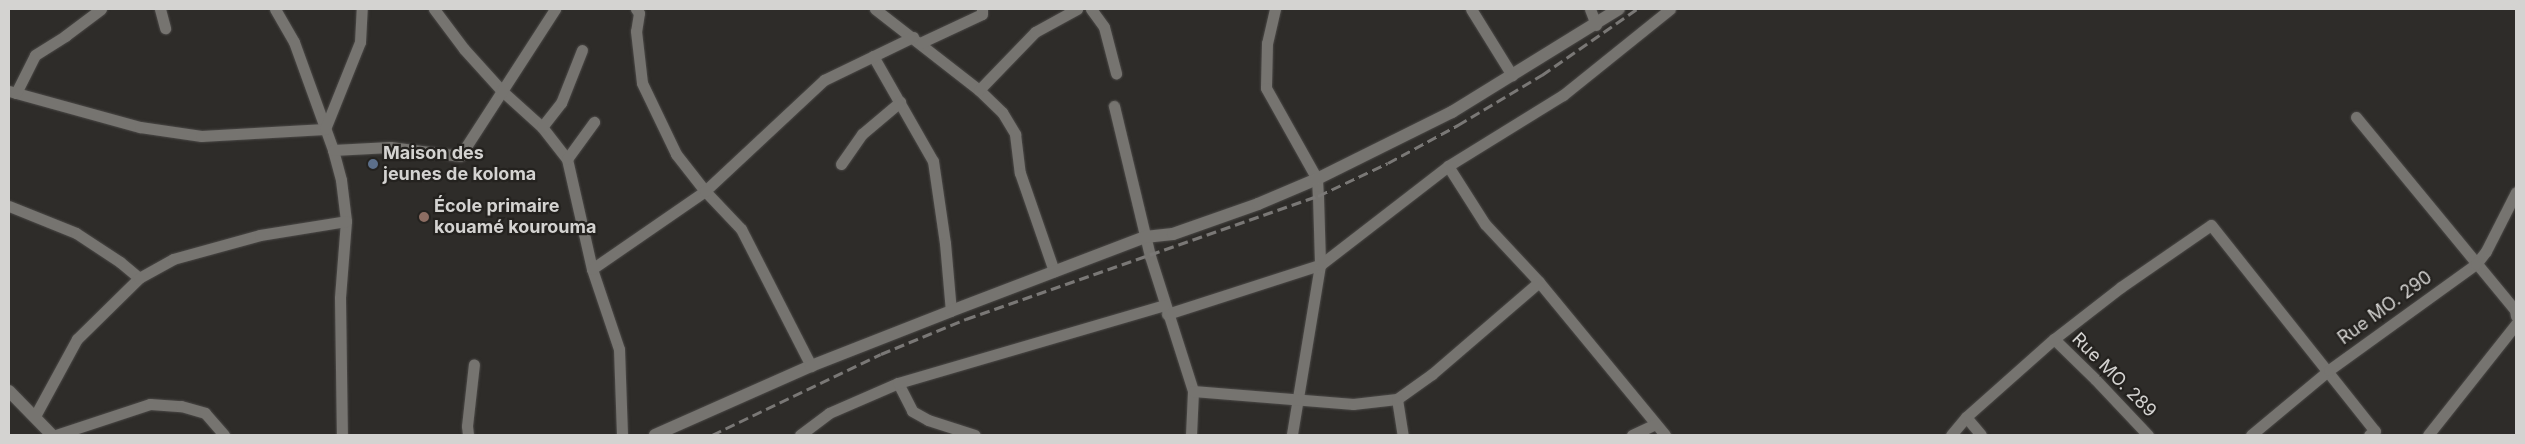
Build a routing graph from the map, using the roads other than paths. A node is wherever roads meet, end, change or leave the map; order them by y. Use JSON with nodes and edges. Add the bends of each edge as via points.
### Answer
{"nodes":[{"id":1,"x":101,"y":9,"type":"edge"},
{"id":2,"x":160,"y":9,"type":"edge"},
{"id":3,"x":275,"y":9,"type":"edge"},
{"id":4,"x":362,"y":9,"type":"edge"},
{"id":5,"x":434,"y":9,"type":"edge"},
{"id":6,"x":555,"y":9,"type":"edge"},
{"id":7,"x":636,"y":9,"type":"edge"},
{"id":8,"x":875,"y":9,"type":"edge"},
{"id":9,"x":982,"y":9,"type":"edge"},
{"id":10,"x":1077,"y":9,"type":"edge"},
{"id":11,"x":1091,"y":9,"type":"edge"},
{"id":12,"x":1275,"y":9,"type":"edge"},
{"id":13,"x":1471,"y":9,"type":"edge"},
{"id":14,"x":1590,"y":9,"type":"edge"},
{"id":15,"x":1619,"y":9,"type":"edge"},
{"id":16,"x":1670,"y":9,"type":"edge"},
{"id":17,"x":1596,"y":25,"type":"junction"},
{"id":18,"x":165,"y":28,"type":"dead end"},
{"id":19,"x":916,"y":40,"type":"junction"},
{"id":20,"x":582,"y":50,"type":"dead end"},
{"id":21,"x":873,"y":56,"type":"junction"},
{"id":22,"x":1116,"y":74,"type":"dead end"},
{"id":23,"x":1512,"y":75,"type":"junction"},
{"id":24,"x":502,"y":90,"type":"junction"},
{"id":25,"x":979,"y":90,"type":"junction"},
{"id":26,"x":12,"y":92,"type":"edge"},
{"id":27,"x":900,"y":102,"type":"junction"},
{"id":28,"x":1114,"y":106,"type":"dead end"},
{"id":29,"x":2356,"y":117,"type":"dead end"},
{"id":30,"x":594,"y":122,"type":"dead end"},
{"id":31,"x":542,"y":127,"type":"junction"},
{"id":32,"x":325,"y":129,"type":"junction"},
{"id":33,"x":333,"y":150,"type":"junction"},
{"id":34,"x":567,"y":159,"type":"junction"},
{"id":35,"x":841,"y":164,"type":"dead end"},
{"id":36,"x":1448,"y":166,"type":"junction"},
{"id":37,"x":1317,"y":179,"type":"junction"},
{"id":38,"x":704,"y":191,"type":"junction"},
{"id":39,"x":2516,"y":192,"type":"edge"},
{"id":40,"x":9,"y":206,"type":"edge"},
{"id":41,"x":346,"y":221,"type":"junction"},
{"id":42,"x":1145,"y":237,"type":"junction"},
{"id":43,"x":1320,"y":264,"type":"junction"},
{"id":44,"x":2476,"y":264,"type":"junction"},
{"id":45,"x":592,"y":269,"type":"junction"},
{"id":46,"x":1054,"y":271,"type":"junction"},
{"id":47,"x":139,"y":278,"type":"junction"},
{"id":48,"x":1538,"y":282,"type":"junction"},
{"id":49,"x":1165,"y":309,"type":"junction"},
{"id":50,"x":951,"y":310,"type":"junction"},
{"id":51,"x":2516,"y":316,"type":"edge"},
{"id":52,"x":2516,"y":324,"type":"edge"},
{"id":53,"x":2054,"y":339,"type":"junction"},
{"id":54,"x":474,"y":364,"type":"dead end"},
{"id":55,"x":811,"y":366,"type":"junction"},
{"id":56,"x":2329,"y":370,"type":"junction"},
{"id":57,"x":898,"y":383,"type":"junction"},
{"id":58,"x":9,"y":391,"type":"edge"},
{"id":59,"x":1193,"y":391,"type":"junction"},
{"id":60,"x":1397,"y":399,"type":"junction"},
{"id":61,"x":1296,"y":401,"type":"junction"},
{"id":62,"x":35,"y":416,"type":"junction"},
{"id":63,"x":1966,"y":417,"type":"junction"},
{"id":64,"x":1656,"y":424,"type":"junction"},
{"id":65,"x":52,"y":435,"type":"edge"},
{"id":66,"x":56,"y":435,"type":"edge"},
{"id":67,"x":224,"y":435,"type":"edge"},
{"id":68,"x":342,"y":435,"type":"edge"},
{"id":69,"x":468,"y":435,"type":"edge"},
{"id":70,"x":622,"y":435,"type":"edge"},
{"id":71,"x":655,"y":435,"type":"edge"},
{"id":72,"x":800,"y":435,"type":"edge"},
{"id":73,"x":975,"y":435,"type":"edge"},
{"id":74,"x":1191,"y":435,"type":"edge"},
{"id":75,"x":1292,"y":435,"type":"edge"},
{"id":76,"x":1403,"y":435,"type":"edge"},
{"id":77,"x":1632,"y":435,"type":"edge"},
{"id":78,"x":1665,"y":435,"type":"edge"},
{"id":79,"x":1951,"y":435,"type":"edge"},
{"id":80,"x":1981,"y":435,"type":"edge"},
{"id":81,"x":2148,"y":435,"type":"edge"},
{"id":82,"x":2251,"y":435,"type":"edge"},
{"id":83,"x":2369,"y":435,"type":"edge"},
{"id":84,"x":2428,"y":435,"type":"edge"}],
"edges":[{"from":1,"to":26,"type":"street","via":[[35,55]]},
{"from":2,"to":18,"type":"street"},
{"from":3,"to":32,"type":"street","via":[[294,42]]},
{"from":4,"to":32,"type":"street","via":[[360,42]]},
{"from":5,"to":24,"type":"street","via":[[464,49]]},
{"from":6,"to":24,"type":"street"},
{"from":7,"to":38,"type":"street","via":[[639,13],[636,31],[642,83],[676,154]]},
{"from":8,"to":19,"type":"street"},
{"from":9,"to":19,"type":"street","via":[[982,14]]},
{"from":10,"to":25,"type":"street","via":[[1035,32]]},
{"from":11,"to":22,"type":"street","via":[[1104,27],[1111,45]]},
{"from":12,"to":37,"type":"street","via":[[1267,43],[1266,88]]},
{"from":13,"to":23,"type":"street"},
{"from":14,"to":17,"type":"street"},
{"from":15,"to":17,"type":"street"},
{"from":16,"to":36,"type":"street","via":[[1563,95]]},
{"from":17,"to":23,"type":"street"},
{"from":19,"to":21,"type":"street"},
{"from":19,"to":25,"type":"street"},
{"from":20,"to":31,"type":"street","via":[[561,103]]},
{"from":21,"to":27,"type":"street"},
{"from":21,"to":38,"type":"street","via":[[824,80]]},
{"from":23,"to":37,"type":"street","via":[[1452,112]]},
{"from":24,"to":31,"type":"street"},
{"from":24,"to":33,"type":"street","via":[[457,158],[390,147]]},
{"from":25,"to":46,"type":"street","via":[[1002,112],[1015,134],[1020,173]]},
{"from":26,"to":32,"type":"street","via":[[140,127],[201,136]]},
{"from":27,"to":35,"type":"street","via":[[862,134]]},
{"from":27,"to":50,"type":"street","via":[[933,161]]},
{"from":28,"to":42,"type":"street"},
{"from":29,"to":44,"type":"street"},
{"from":30,"to":34,"type":"street"},
{"from":31,"to":34,"type":"street"},
{"from":32,"to":33,"type":"street"},
{"from":33,"to":41,"type":"street"},
{"from":34,"to":45,"type":"street"},
{"from":36,"to":43,"type":"street"},
{"from":36,"to":48,"type":"street","via":[[1486,224]]},
{"from":37,"to":42,"type":"street","via":[[1172,234]]},
{"from":37,"to":43,"type":"street"},
{"from":38,"to":45,"type":"street"},
{"from":38,"to":55,"type":"street","via":[[741,229]]},
{"from":39,"to":44,"type":"street","name":"Rue MO. 290"},
{"from":40,"to":47,"type":"street","via":[[76,233]]},
{"from":41,"to":47,"type":"street","via":[[241,241],[173,259]]},
{"from":41,"to":68,"type":"street","via":[[340,298]]},
{"from":42,"to":46,"type":"street"},
{"from":42,"to":49,"type":"street"},
{"from":43,"to":49,"type":"street"},
{"from":43,"to":61,"type":"street"},
{"from":44,"to":51,"type":"street","via":[[2515,310]]},
{"from":44,"to":56,"type":"street","name":"Rue MO. 290"},
{"from":45,"to":70,"type":"street","via":[[619,349]]},
{"from":46,"to":50,"type":"street"},
{"from":47,"to":62,"type":"street","via":[[77,339]]},
{"from":48,"to":60,"type":"street","via":[[1432,374]]},
{"from":48,"to":64,"type":"street"},
{"from":49,"to":57,"type":"street"},
{"from":49,"to":59,"type":"street"},
{"from":50,"to":55,"type":"street"},
{"from":52,"to":84,"type":"street"},
{"from":53,"to":56,"type":"street","via":[[2121,287],[2211,225]]},
{"from":53,"to":63,"type":"street"},
{"from":53,"to":81,"type":"street","name":"Rue MO. 289"},
{"from":54,"to":69,"type":"street","via":[[466,426]]},
{"from":55,"to":71,"type":"street"},
{"from":56,"to":82,"type":"street","name":"Rue MO. 290"},
{"from":56,"to":83,"type":"street","via":[[2375,431]]},
{"from":57,"to":72,"type":"street","via":[[829,413]]},
{"from":57,"to":73,"type":"street","via":[[912,411],[928,420]]},
{"from":58,"to":62,"type":"street"},
{"from":59,"to":61,"type":"street"},
{"from":59,"to":74,"type":"street"},
{"from":60,"to":61,"type":"street","via":[[1353,404]]},
{"from":60,"to":76,"type":"street"},
{"from":61,"to":75,"type":"street"},
{"from":62,"to":65,"type":"street"},
{"from":63,"to":79,"type":"street"},
{"from":63,"to":80,"type":"street"},
{"from":64,"to":77,"type":"street"},
{"from":64,"to":78,"type":"street"},
{"from":66,"to":67,"type":"street","via":[[150,404],[181,406],[205,413]]}]}
